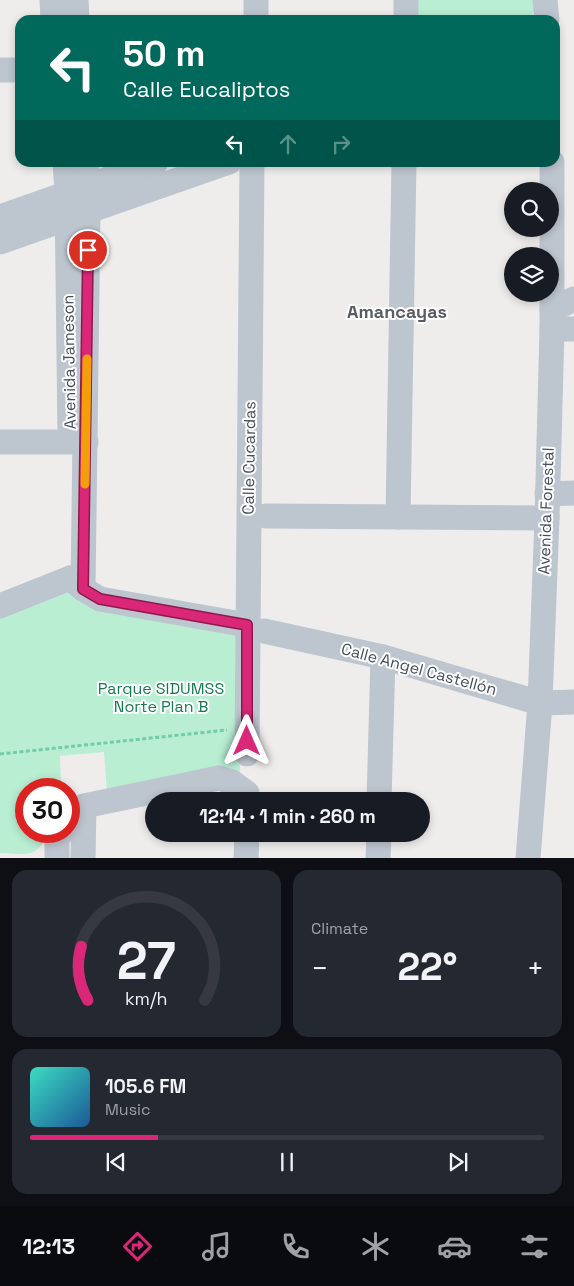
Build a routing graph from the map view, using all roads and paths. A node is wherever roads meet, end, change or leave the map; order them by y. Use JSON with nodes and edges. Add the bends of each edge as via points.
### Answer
{"nodes":[{"id":1,"x":52,"y":0,"type":"edge"},
{"id":2,"x":76,"y":0,"type":"edge"},
{"id":3,"x":256,"y":0,"type":"edge"},
{"id":4,"x":406,"y":0,"type":"edge"},
{"id":5,"x":544,"y":0,"type":"edge"},
{"id":6,"x":54,"y":15,"type":"edge"},
{"id":7,"x":77,"y":15,"type":"edge"},
{"id":8,"x":256,"y":15,"type":"edge"},
{"id":9,"x":406,"y":15,"type":"edge"},
{"id":10,"x":546,"y":15,"type":"edge"},
{"id":11,"x":0,"y":70,"type":"edge"},
{"id":12,"x":15,"y":70,"type":"edge"},
{"id":13,"x":69,"y":167,"type":"edge"},
{"id":14,"x":135,"y":167,"type":"edge"},
{"id":15,"x":215,"y":167,"type":"edge"},
{"id":16,"x":252,"y":167,"type":"edge"},
{"id":17,"x":404,"y":167,"type":"edge"},
{"id":18,"x":552,"y":167,"type":"edge"},
{"id":19,"x":80,"y":180,"type":"edge"},
{"id":20,"x":78,"y":215,"type":"junction"},
{"id":21,"x":0,"y":217,"type":"edge"},
{"id":22,"x":0,"y":242,"type":"edge"},
{"id":23,"x":574,"y":299,"type":"edge"},
{"id":24,"x":559,"y":322,"type":"edge"},
{"id":25,"x":0,"y":442,"type":"edge"},
{"id":26,"x":78,"y":442,"type":"junction"},
{"id":27,"x":574,"y":493,"type":"edge"},
{"id":28,"x":547,"y":506,"type":"junction"},
{"id":29,"x":266,"y":516,"type":"dead end"},
{"id":30,"x":398,"y":517,"type":"junction"},
{"id":31,"x":83,"y":589,"type":"junction"},
{"id":32,"x":0,"y":606,"type":"edge"},
{"id":33,"x":255,"y":628,"type":"junction"},
{"id":34,"x":383,"y":658,"type":"junction"},
{"id":35,"x":574,"y":702,"type":"edge"},
{"id":36,"x":540,"y":703,"type":"junction"},
{"id":37,"x":247,"y":728,"type":"junction"},
{"id":38,"x":0,"y":754,"type":"edge"},
{"id":39,"x":247,"y":754,"type":"dead end"},
{"id":40,"x":165,"y":792,"type":"edge"},
{"id":41,"x":242,"y":792,"type":"edge"},
{"id":42,"x":379,"y":792,"type":"edge"},
{"id":43,"x":145,"y":797,"type":"edge"},
{"id":44,"x":80,"y":814,"type":"edge"},
{"id":45,"x":80,"y":840,"type":"edge"},
{"id":46,"x":247,"y":842,"type":"edge"},
{"id":47,"x":378,"y":842,"type":"edge"},
{"id":48,"x":57,"y":843,"type":"edge"},
{"id":49,"x":57,"y":858,"type":"edge"},
{"id":50,"x":83,"y":858,"type":"edge"},
{"id":51,"x":246,"y":858,"type":"edge"},
{"id":52,"x":378,"y":858,"type":"edge"},
{"id":53,"x":528,"y":858,"type":"edge"}],
"edges":[{"from":1,"to":6,"type":"street"},
{"from":2,"to":7,"type":"street"},
{"from":3,"to":8,"type":"street"},
{"from":4,"to":9,"type":"street"},
{"from":5,"to":10,"type":"street"},
{"from":11,"to":12,"type":"street"},
{"from":13,"to":19,"type":"street","name":"Avenida Jameson"},
{"from":14,"to":19,"type":"street"},
{"from":15,"to":20,"type":"street"},
{"from":16,"to":33,"type":"street","name":"Calle Cucardas"},
{"from":17,"to":30,"type":"street"},
{"from":18,"to":24,"type":"street","name":"Avenida Forestal"},
{"from":19,"to":20,"type":"street","name":"Avenida Jameson"},
{"from":19,"to":21,"type":"street"},
{"from":20,"to":22,"type":"street"},
{"from":20,"to":26,"type":"street","name":"Avenida Jameson"},
{"from":23,"to":24,"type":"street"},
{"from":24,"to":28,"type":"street","name":"Avenida Forestal"},
{"from":25,"to":26,"type":"street"},
{"from":26,"to":31,"type":"street","name":"Avenida Jameson"},
{"from":27,"to":28,"type":"street"},
{"from":28,"to":30,"type":"street"},
{"from":28,"to":36,"type":"street","name":"Avenida Forestal"},
{"from":29,"to":30,"type":"street"},
{"from":31,"to":32,"type":"street","name":"Calle Angel Castellón","via":[[70,578]]},
{"from":31,"to":33,"type":"street","name":"Calle Angel Castellón","via":[[100,599]]},
{"from":33,"to":34,"type":"street","name":"Calle Angel Castellón"},
{"from":33,"to":37,"type":"street","name":"Calle Cucardas"},
{"from":34,"to":36,"type":"street","name":"Calle Angel Castellón"},
{"from":34,"to":42,"type":"street"},
{"from":35,"to":36,"type":"street","name":"Calle Angel Castellón"},
{"from":36,"to":53,"type":"street","name":"Avenida Forestal"},
{"from":37,"to":38,"type":"path"},
{"from":37,"to":39,"type":"street","name":"Calle Cucardas"},
{"from":40,"to":41,"type":"street","via":[[219,778],[232,782]]},
{"from":43,"to":44,"type":"street"},
{"from":45,"to":50,"type":"street"},
{"from":46,"to":51,"type":"street"},
{"from":47,"to":52,"type":"street"},
{"from":48,"to":49,"type":"street"}]}
